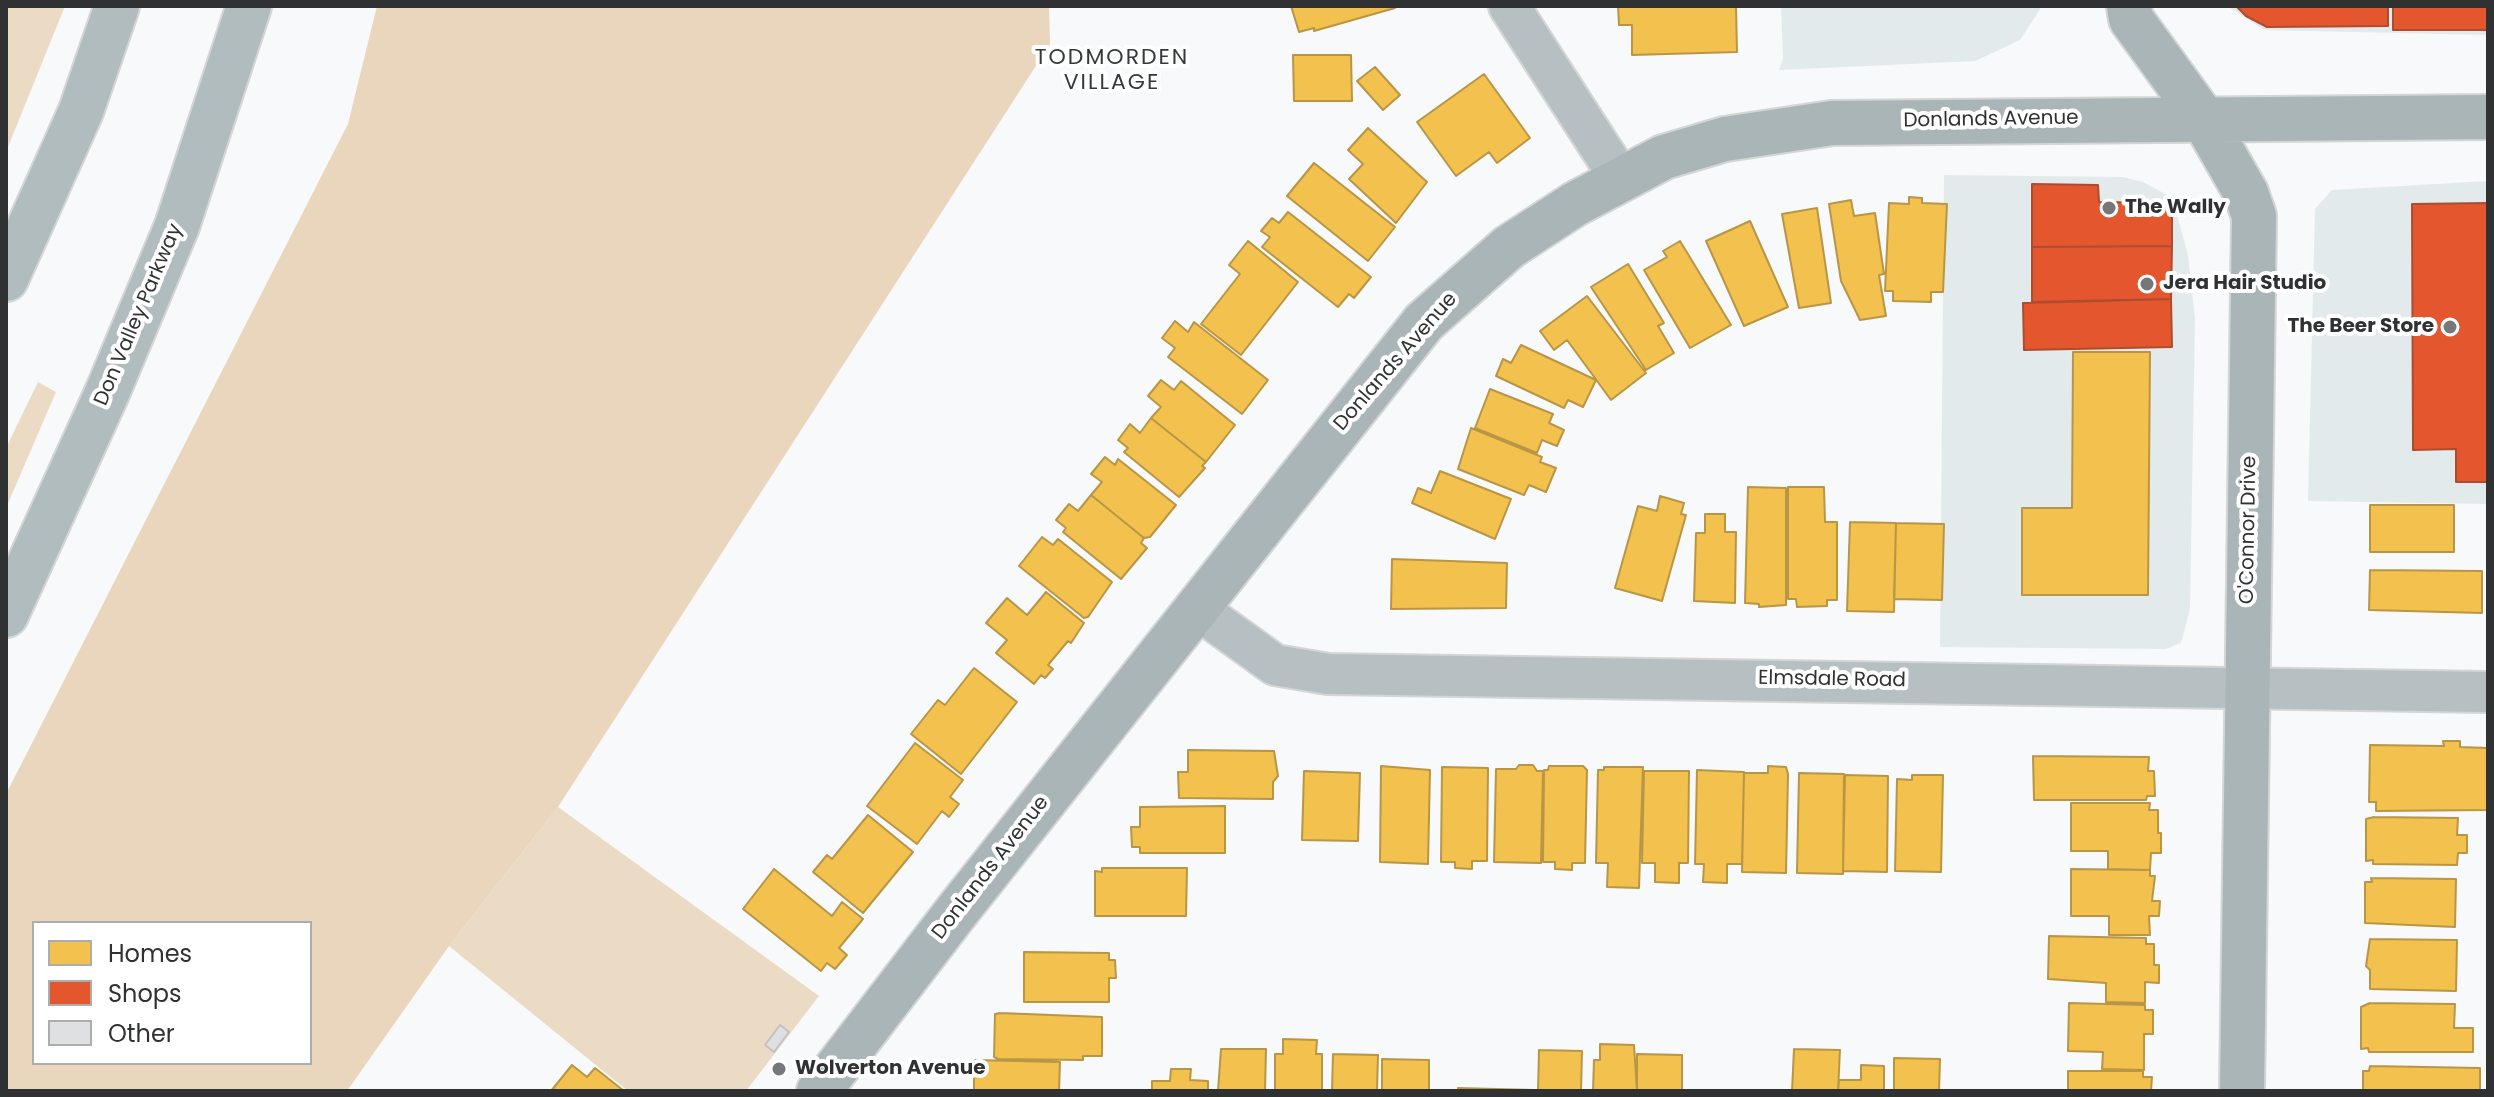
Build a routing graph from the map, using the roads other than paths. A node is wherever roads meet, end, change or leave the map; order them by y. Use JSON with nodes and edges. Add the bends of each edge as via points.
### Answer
{"nodes":[{"id":1,"x":117,"y":6,"type":"edge"},
{"id":2,"x":249,"y":6,"type":"edge"},
{"id":3,"x":1509,"y":6,"type":"edge"},
{"id":4,"x":2129,"y":6,"type":"edge"},
{"id":5,"x":2488,"y":117,"type":"edge"},
{"id":6,"x":2203,"y":118,"type":"junction"},
{"id":7,"x":1620,"y":178,"type":"junction"},
{"id":8,"x":6,"y":279,"type":"edge"},
{"id":9,"x":1196,"y":608,"type":"junction"},
{"id":10,"x":6,"y":615,"type":"edge"},
{"id":11,"x":2246,"y":688,"type":"junction"},
{"id":12,"x":2488,"y":692,"type":"edge"},
{"id":13,"x":819,"y":1091,"type":"edge"},
{"id":14,"x":2242,"y":1091,"type":"edge"}],
"edges":[{"from":1,"to":8,"type":"highway","via":[[81,111]]},
{"from":2,"to":10,"type":"highway","name":"Don Valley Parkway","via":[[177,226]]},
{"from":3,"to":7,"type":"street"},
{"from":4,"to":6,"type":"street","name":"O'Connor Drive","via":[[2131,19]]},
{"from":5,"to":6,"type":"street","name":"Donlands Avenue"},
{"from":6,"to":7,"type":"street","name":"Donlands Avenue","via":[[1832,123],[1725,139],[1664,157]]},
{"from":6,"to":11,"type":"street","name":"O'Connor Drive","via":[[2254,216]]},
{"from":7,"to":9,"type":"street","name":"Donlands Avenue","via":[[1509,247],[1450,296],[1398,353]]},
{"from":9,"to":11,"type":"street","name":"Elmsdale Road","via":[[1275,665],[1297,672]]},
{"from":9,"to":13,"type":"street","name":"Donlands Avenue"},
{"from":11,"to":12,"type":"street","name":"Elmsdale Road"},
{"from":11,"to":14,"type":"street","name":"O'Connor Drive"}]}
